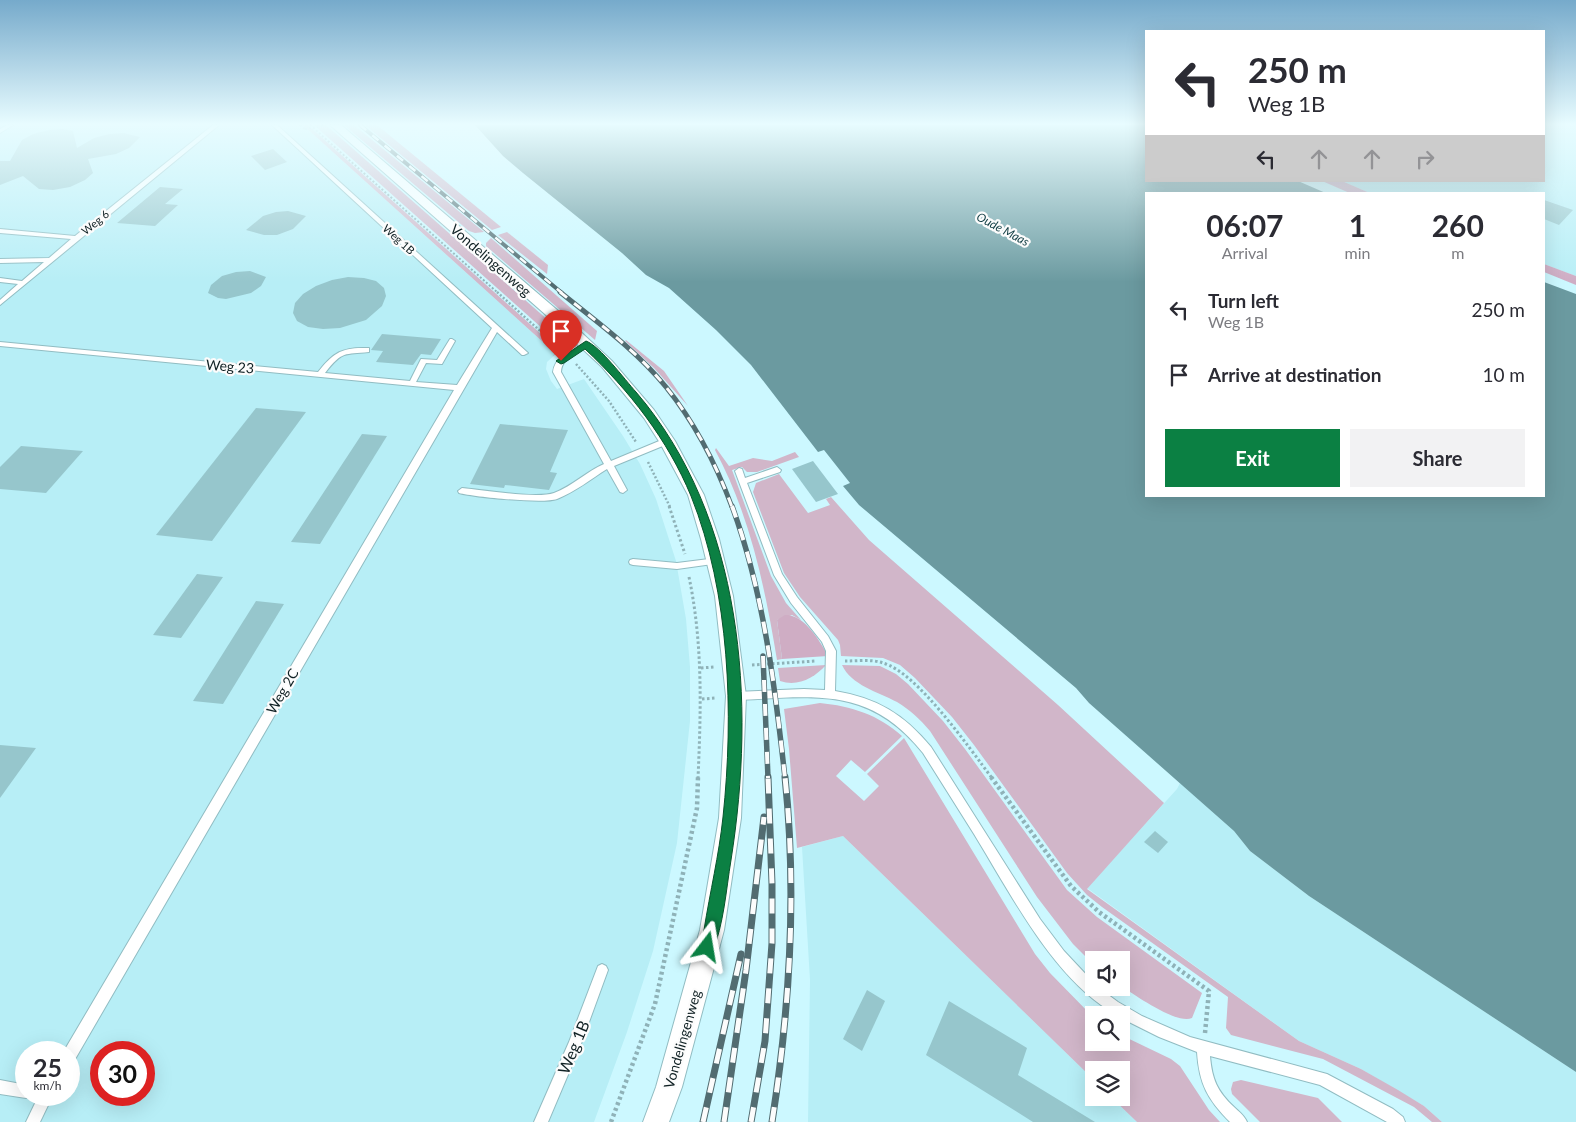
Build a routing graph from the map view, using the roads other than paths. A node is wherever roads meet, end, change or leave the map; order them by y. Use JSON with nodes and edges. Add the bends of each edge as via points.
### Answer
{"nodes":[{"id":1,"x":150,"y":177,"type":"edge"},
{"id":2,"x":332,"y":177,"type":"edge"},
{"id":3,"x":396,"y":177,"type":"edge"},
{"id":4,"x":0,"y":231,"type":"edge"},
{"id":5,"x":76,"y":238,"type":"junction"},
{"id":6,"x":50,"y":260,"type":"junction"},
{"id":7,"x":0,"y":261,"type":"edge"},
{"id":8,"x":0,"y":280,"type":"edge"},
{"id":9,"x":23,"y":283,"type":"junction"},
{"id":10,"x":0,"y":303,"type":"edge"},
{"id":11,"x":496,"y":327,"type":"junction"},
{"id":12,"x":452,"y":341,"type":"dead end"},
{"id":13,"x":0,"y":344,"type":"edge"},
{"id":14,"x":586,"y":344,"type":"junction"},
{"id":15,"x":367,"y":350,"type":"dead end"},
{"id":16,"x":524,"y":353,"type":"dead end"},
{"id":17,"x":320,"y":374,"type":"junction"},
{"id":18,"x":412,"y":383,"type":"junction"},
{"id":19,"x":459,"y":388,"type":"junction"},
{"id":20,"x":668,"y":441,"type":"junction"},
{"id":21,"x":610,"y":465,"type":"junction"},
{"id":22,"x":777,"y":470,"type":"dead end"},
{"id":23,"x":739,"y":471,"type":"dead end"},
{"id":24,"x":744,"y":482,"type":"junction"},
{"id":25,"x":624,"y":490,"type":"dead end"},
{"id":26,"x":462,"y":491,"type":"dead end"},
{"id":27,"x":717,"y":561,"type":"junction"},
{"id":28,"x":634,"y":562,"type":"dead end"},
{"id":29,"x":830,"y":694,"type":"junction"},
{"id":30,"x":736,"y":696,"type":"junction"},
{"id":31,"x":602,"y":970,"type":"dead end"},
{"id":32,"x":78,"y":1041,"type":"edge"},
{"id":33,"x":1203,"y":1048,"type":"junction"},
{"id":34,"x":0,"y":1087,"type":"edge"},
{"id":35,"x":15,"y":1090,"type":"edge"},
{"id":36,"x":41,"y":1106,"type":"edge"},
{"id":37,"x":1391,"y":1119,"type":"edge"},
{"id":38,"x":33,"y":1122,"type":"edge"},
{"id":39,"x":541,"y":1122,"type":"edge"},
{"id":40,"x":656,"y":1122,"type":"edge"},
{"id":41,"x":1240,"y":1122,"type":"edge"}],
"edges":[{"from":1,"to":5,"type":"lane","name":"Weg 6"},
{"from":2,"to":11,"type":"lane","name":"Weg 1B"},
{"from":3,"to":14,"type":"street","name":"Vondelingenweg"},
{"from":4,"to":5,"type":"lane"},
{"from":5,"to":6,"type":"lane","name":"Weg 6"},
{"from":6,"to":7,"type":"lane"},
{"from":6,"to":9,"type":"lane","name":"Weg 6"},
{"from":8,"to":9,"type":"lane"},
{"from":9,"to":10,"type":"lane","name":"Weg 6"},
{"from":11,"to":16,"type":"lane","name":"Weg 1B"},
{"from":11,"to":19,"type":"lane","name":"Weg 2C"},
{"from":12,"to":18,"type":"lane","via":[[438,362],[424,361]]},
{"from":13,"to":17,"type":"lane","name":"Weg 23"},
{"from":14,"to":20,"type":"street","name":"Vondelingenweg","via":[[629,389]]},
{"from":14,"to":21,"type":"lane","via":[[557,366],[557,372]]},
{"from":15,"to":17,"type":"lane","via":[[342,352]]},
{"from":17,"to":18,"type":"lane","name":"Weg 23"},
{"from":18,"to":19,"type":"lane","name":"Weg 23"},
{"from":19,"to":32,"type":"lane","name":"Weg 2C"},
{"from":20,"to":21,"type":"lane"},
{"from":20,"to":27,"type":"street","name":"Vondelingenweg","via":[[696,495]]},
{"from":21,"to":25,"type":"lane"},
{"from":21,"to":26,"type":"lane","via":[[553,497]]},
{"from":22,"to":24,"type":"lane"},
{"from":23,"to":24,"type":"lane"},
{"from":24,"to":29,"type":"lane","via":[[778,575],[831,651]]},
{"from":27,"to":28,"type":"lane","via":[[687,566]]},
{"from":27,"to":30,"type":"street","name":"Vondelingenweg"},
{"from":29,"to":30,"type":"lane"},
{"from":29,"to":33,"type":"lane","via":[[852,697],[876,706],[897,717],[913,731],[1031,916],[1074,973],[1130,1017],[1170,1037]]},
{"from":30,"to":40,"type":"street","name":"Vondelingenweg","via":[[730,818],[712,930],[669,1088]]},
{"from":31,"to":39,"type":"lane","name":"Weg 1B","via":[[575,1044]]},
{"from":33,"to":37,"type":"lane","via":[[1322,1079]]},
{"from":33,"to":41,"type":"lane","via":[[1207,1083],[1222,1105]]},
{"from":34,"to":35,"type":"lane"},
{"from":36,"to":38,"type":"lane"}]}
